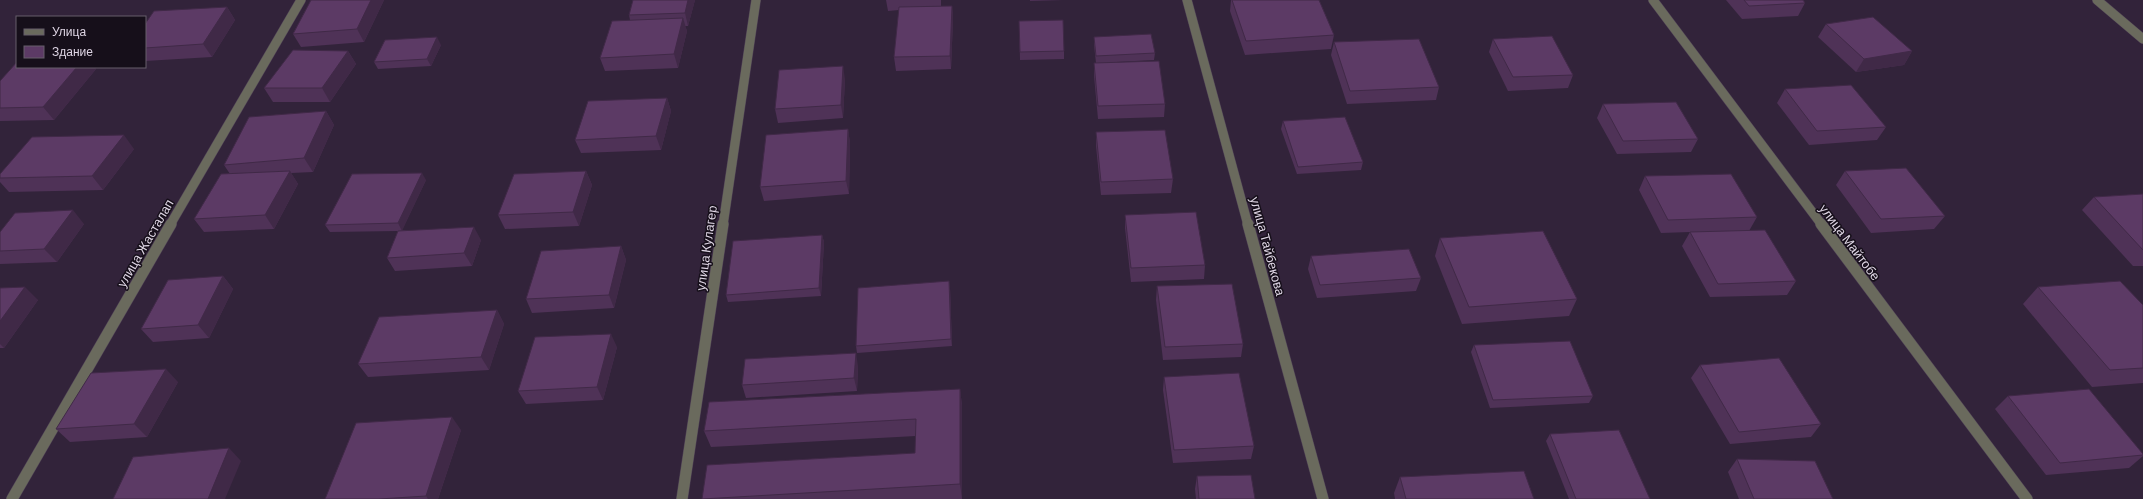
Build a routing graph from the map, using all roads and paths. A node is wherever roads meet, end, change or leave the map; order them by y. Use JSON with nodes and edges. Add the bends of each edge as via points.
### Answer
{"nodes":[{"id":1,"x":301,"y":0,"type":"edge"},
{"id":2,"x":756,"y":0,"type":"edge"},
{"id":3,"x":1187,"y":0,"type":"edge"},
{"id":4,"x":1654,"y":0,"type":"edge"},
{"id":5,"x":2097,"y":0,"type":"edge"},
{"id":6,"x":2143,"y":39,"type":"edge"},
{"id":7,"x":12,"y":499,"type":"edge"},
{"id":8,"x":682,"y":499,"type":"edge"},
{"id":9,"x":1323,"y":499,"type":"edge"},
{"id":10,"x":2027,"y":499,"type":"edge"}],
"edges":[{"from":1,"to":7,"type":"street","name":"улица Жасталап"},
{"from":2,"to":8,"type":"street","name":"улица Кулагер"},
{"from":3,"to":9,"type":"street","name":"улица Тайбекова"},
{"from":4,"to":10,"type":"street","name":"улица Майтобе"},
{"from":5,"to":6,"type":"street"}]}
